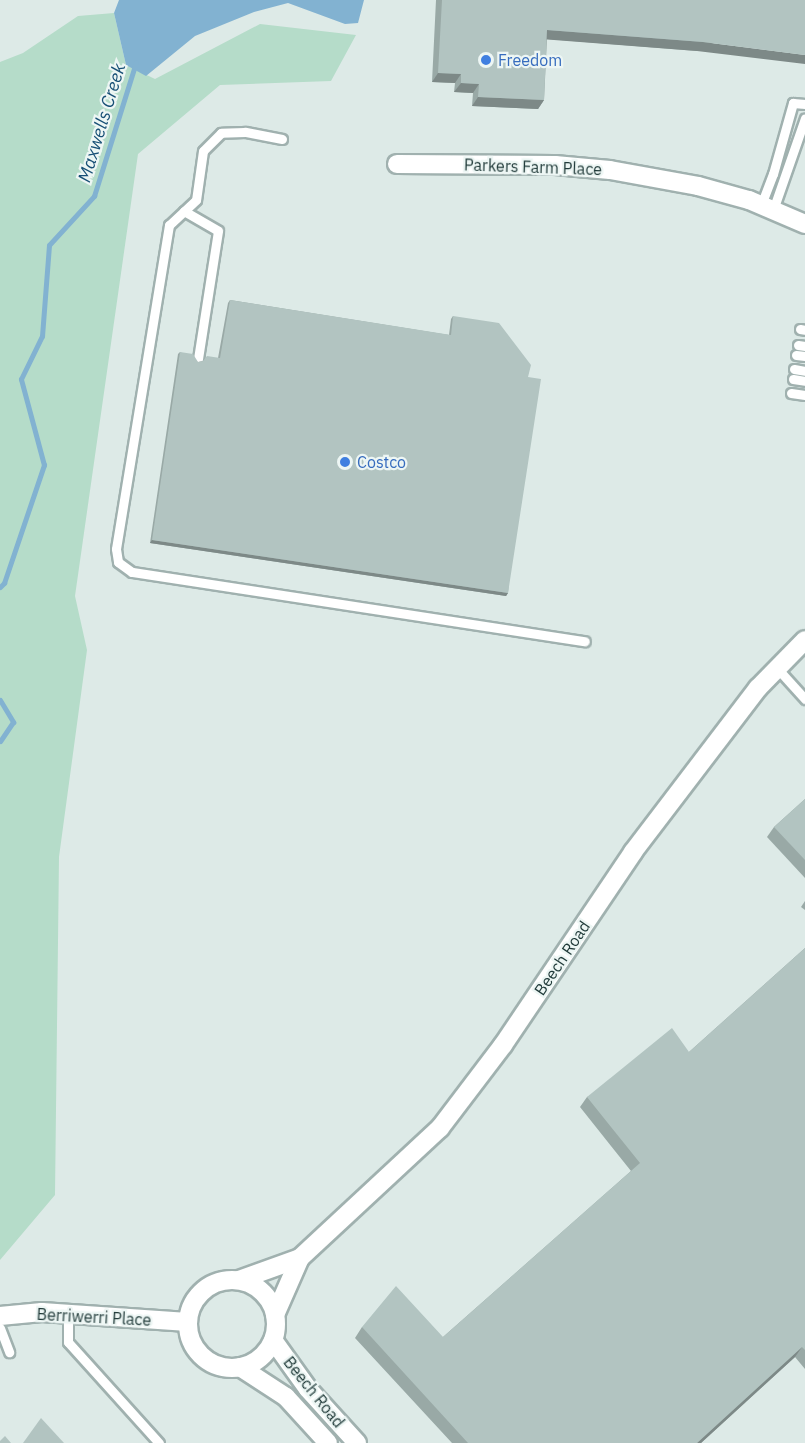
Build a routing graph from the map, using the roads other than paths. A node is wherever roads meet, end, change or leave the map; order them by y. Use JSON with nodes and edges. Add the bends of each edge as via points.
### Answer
{"nodes":[{"id":1,"x":805,"y":104,"type":"edge"},
{"id":2,"x":805,"y":118,"type":"edge"},
{"id":3,"x":282,"y":139,"type":"dead end"},
{"id":4,"x":397,"y":165,"type":"dead end"},
{"id":5,"x":767,"y":208,"type":"junction"},
{"id":6,"x":184,"y":211,"type":"junction"},
{"id":7,"x":805,"y":224,"type":"edge"},
{"id":8,"x":198,"y":358,"type":"edge"},
{"id":9,"x":805,"y":371,"type":"edge"},
{"id":10,"x":805,"y":381,"type":"edge"},
{"id":11,"x":791,"y":393,"type":"dead end"},
{"id":12,"x":805,"y":395,"type":"edge"},
{"id":13,"x":805,"y":640,"type":"edge"},
{"id":14,"x":585,"y":641,"type":"dead end"},
{"id":15,"x":777,"y":668,"type":"junction"},
{"id":16,"x":805,"y":699,"type":"edge"},
{"id":17,"x":300,"y":1258,"type":"junction"},
{"id":18,"x":239,"y":1280,"type":"junction"},
{"id":19,"x":68,"y":1314,"type":"junction"},
{"id":20,"x":0,"y":1316,"type":"edge"},
{"id":21,"x":275,"y":1316,"type":"junction"},
{"id":22,"x":188,"y":1322,"type":"junction"},
{"id":23,"x":0,"y":1328,"type":"edge"},
{"id":24,"x":273,"y":1340,"type":"junction"},
{"id":25,"x":9,"y":1352,"type":"dead end"},
{"id":26,"x":240,"y":1367,"type":"junction"},
{"id":27,"x":159,"y":1443,"type":"edge"},
{"id":28,"x":328,"y":1443,"type":"edge"},
{"id":29,"x":357,"y":1443,"type":"edge"}],
"edges":[{"from":1,"to":5,"type":"lane","via":[[793,103]]},
{"from":2,"to":5,"type":"lane"},
{"from":3,"to":6,"type":"lane","via":[[245,132],[221,133],[203,151],[196,200]]},
{"from":4,"to":5,"type":"main road","name":"Parkers Farm Place","via":[[555,165],[610,170],[698,186]]},
{"from":5,"to":7,"type":"main road","name":"Parkers Farm Place"},
{"from":6,"to":8,"type":"lane","via":[[218,231]]},
{"from":6,"to":14,"type":"lane","via":[[169,225],[116,549],[118,562],[132,572]]},
{"from":9,"to":10,"type":"lane","via":[[793,374]]},
{"from":11,"to":12,"type":"lane"},
{"from":13,"to":15,"type":"main road","name":"Beech Road"},
{"from":15,"to":16,"type":"lane"},
{"from":15,"to":17,"type":"main road","name":"Beech Road","via":[[633,852],[503,1045],[440,1128]]},
{"from":17,"to":18,"type":"main road","name":"Beech Road"},
{"from":17,"to":21,"type":"main road","name":"Beech Road"},
{"from":18,"to":21,"type":"main road","via":[[263,1292]]},
{"from":18,"to":22,"type":"main road","via":[[224,1280],[204,1290],[191,1308]]},
{"from":19,"to":20,"type":"main road","name":"Berriwerri Place"},
{"from":19,"to":22,"type":"main road","name":"Berriwerri Place"},
{"from":19,"to":27,"type":"lane","via":[[68,1342]]},
{"from":21,"to":24,"type":"main road"},
{"from":22,"to":26,"type":"main road","via":[[192,1341],[203,1357],[214,1364]]},
{"from":23,"to":25,"type":"lane"},
{"from":24,"to":26,"type":"main road","via":[[265,1353]]},
{"from":24,"to":29,"type":"main road","name":"Beech Road","via":[[308,1389]]},
{"from":26,"to":28,"type":"main road","name":"Beech Road","via":[[286,1397]]}]}
